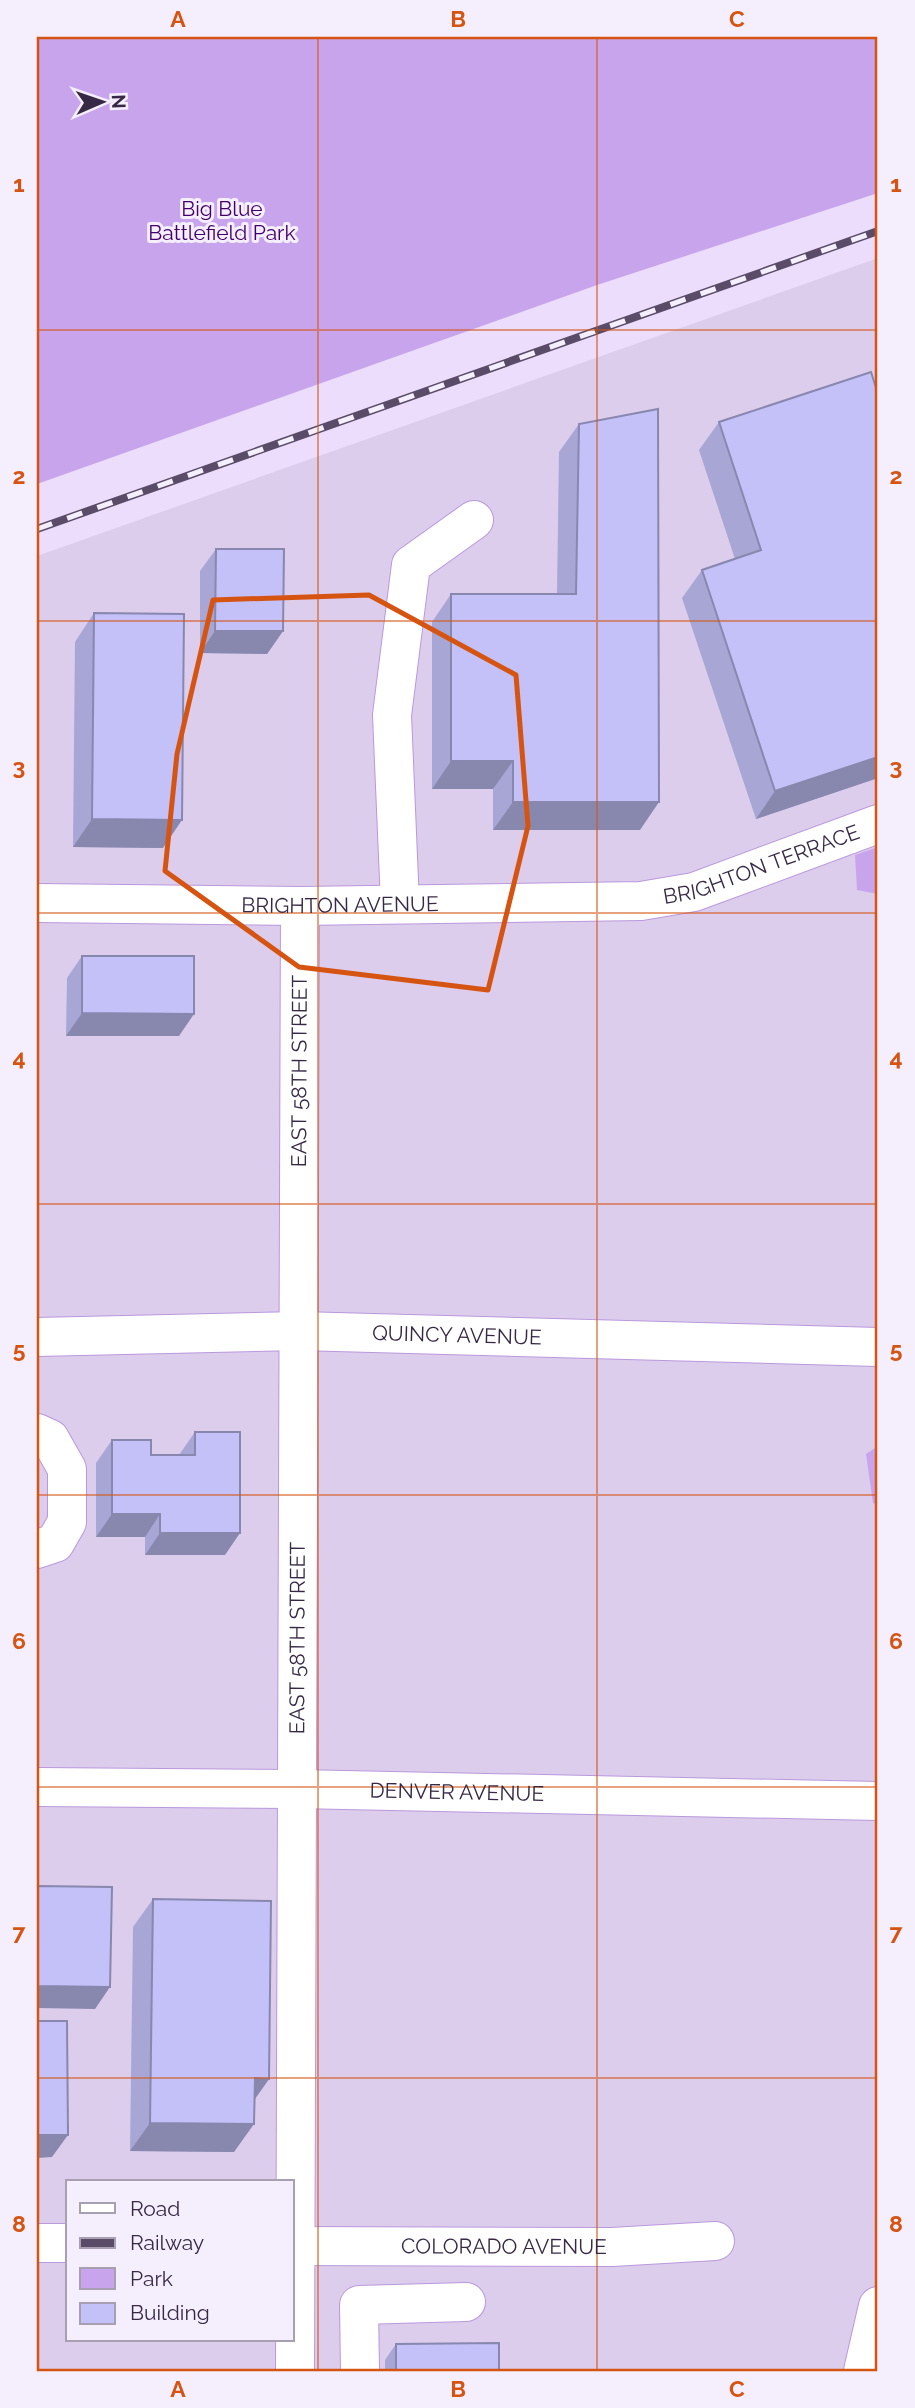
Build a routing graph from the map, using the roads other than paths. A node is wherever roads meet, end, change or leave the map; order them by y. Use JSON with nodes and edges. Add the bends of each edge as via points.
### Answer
{"nodes":[{"id":1,"x":474,"y":520,"type":"dead end"},
{"id":2,"x":878,"y":824,"type":"edge"},
{"id":3,"x":641,"y":901,"type":"joint"},
{"id":4,"x":37,"y":903,"type":"edge"},
{"id":5,"x":400,"y":904,"type":"junction"},
{"id":6,"x":300,"y":906,"type":"junction"},
{"id":7,"x":299,"y":1331,"type":"junction"},
{"id":8,"x":37,"y":1337,"type":"edge"},
{"id":9,"x":878,"y":1347,"type":"edge"},
{"id":10,"x":37,"y":1433,"type":"edge"},
{"id":11,"x":37,"y":1549,"type":"edge"},
{"id":12,"x":37,"y":1787,"type":"edge"},
{"id":13,"x":297,"y":1788,"type":"junction"},
{"id":14,"x":878,"y":1801,"type":"edge"},
{"id":15,"x":715,"y":2241,"type":"dead end"},
{"id":16,"x":37,"y":2243,"type":"edge"},
{"id":17,"x":66,"y":2243,"type":"edge"},
{"id":18,"x":294,"y":2246,"type":"edge"},
{"id":19,"x":466,"y":2302,"type":"dead end"},
{"id":20,"x":878,"y":2309,"type":"edge"},
{"id":21,"x":295,"y":2371,"type":"edge"},
{"id":22,"x":360,"y":2371,"type":"edge"},
{"id":23,"x":863,"y":2371,"type":"edge"}],
"edges":[{"from":1,"to":5,"type":"street","via":[[411,565],[392,715]]},
{"from":2,"to":3,"type":"street","name":"BRIGHTON TERRACE","via":[[694,892]]},
{"from":3,"to":5,"type":"street","name":"BRIGHTON AVENUE"},
{"from":4,"to":6,"type":"street","name":"BRIGHTON AVENUE"},
{"from":5,"to":6,"type":"street","name":"BRIGHTON AVENUE"},
{"from":6,"to":7,"type":"street","name":"EAST 58TH STREET"},
{"from":7,"to":8,"type":"street","name":"QUINCY AVENUE"},
{"from":7,"to":9,"type":"street","name":"QUINCY AVENUE"},
{"from":7,"to":13,"type":"street","name":"EAST 58TH STREET"},
{"from":10,"to":11,"type":"street","via":[[50,1439],[67,1469],[67,1522],[55,1543]]},
{"from":12,"to":13,"type":"street","name":"DENVER AVENUE"},
{"from":13,"to":14,"type":"street","name":"DENVER AVENUE"},
{"from":13,"to":18,"type":"street","name":"EAST 58TH STREET"},
{"from":15,"to":18,"type":"street","name":"COLORADO AVENUE","via":[[612,2247]]},
{"from":16,"to":17,"type":"street"},
{"from":18,"to":21,"type":"street","name":"EAST 58TH STREET"},
{"from":19,"to":22,"type":"street","via":[[359,2305]]},
{"from":20,"to":23,"type":"street"}]}
